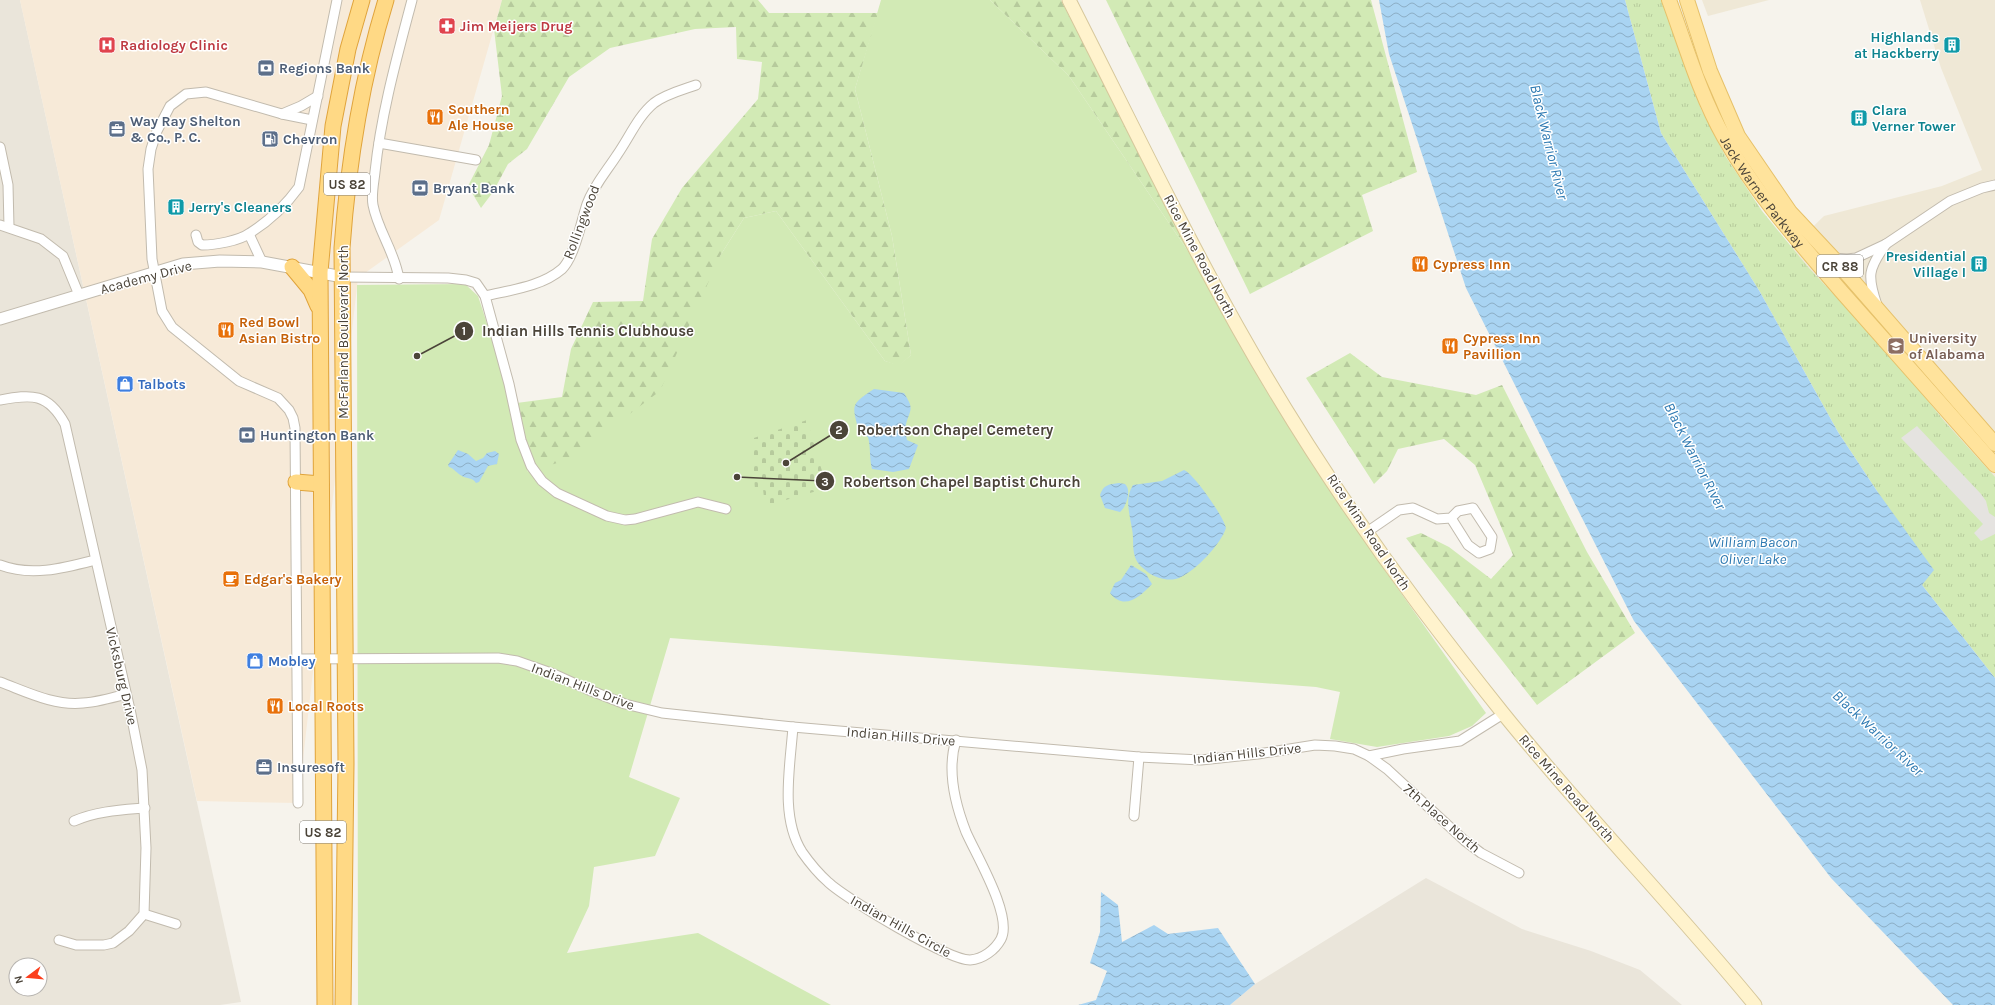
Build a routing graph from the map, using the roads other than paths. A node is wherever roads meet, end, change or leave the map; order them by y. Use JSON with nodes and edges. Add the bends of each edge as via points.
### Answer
{"nodes":[{"id":1,"x":337,"y":0,"type":"edge"},
{"id":2,"x":362,"y":0,"type":"edge"},
{"id":3,"x":377,"y":0,"type":"edge"},
{"id":4,"x":386,"y":0,"type":"edge"},
{"id":5,"x":412,"y":0,"type":"edge"},
{"id":6,"x":1069,"y":0,"type":"edge"},
{"id":7,"x":1669,"y":0,"type":"edge"},
{"id":8,"x":1687,"y":0,"type":"edge"},
{"id":9,"x":379,"y":22,"type":"junction"},
{"id":10,"x":696,"y":85,"type":"dead end"},
{"id":11,"x":318,"y":96,"type":"junction"},
{"id":12,"x":282,"y":114,"type":"junction"},
{"id":13,"x":312,"y":120,"type":"junction"},
{"id":14,"x":379,"y":143,"type":"junction"},
{"id":15,"x":0,"y":147,"type":"edge"},
{"id":16,"x":476,"y":160,"type":"dead end"},
{"id":17,"x":1995,"y":185,"type":"edge"},
{"id":18,"x":4,"y":226,"type":"edge"},
{"id":19,"x":249,"y":234,"type":"junction"},
{"id":20,"x":196,"y":235,"type":"dead end"},
{"id":21,"x":1886,"y":244,"type":"junction"},
{"id":22,"x":1833,"y":258,"type":"junction"},
{"id":23,"x":262,"y":262,"type":"junction"},
{"id":24,"x":292,"y":267,"type":"junction"},
{"id":25,"x":154,"y":272,"type":"junction"},
{"id":26,"x":320,"y":272,"type":"junction"},
{"id":27,"x":343,"y":277,"type":"junction"},
{"id":28,"x":400,"y":279,"type":"junction"},
{"id":29,"x":79,"y":295,"type":"junction"},
{"id":30,"x":485,"y":296,"type":"junction"},
{"id":31,"x":320,"y":310,"type":"junction"},
{"id":32,"x":1879,"y":310,"type":"junction"},
{"id":33,"x":0,"y":319,"type":"edge"},
{"id":34,"x":0,"y":400,"type":"edge"},
{"id":35,"x":1995,"y":444,"type":"edge"},
{"id":36,"x":1995,"y":465,"type":"edge"},
{"id":37,"x":296,"y":482,"type":"junction"},
{"id":38,"x":321,"y":484,"type":"junction"},
{"id":39,"x":726,"y":509,"type":"dead end"},
{"id":40,"x":1451,"y":518,"type":"junction"},
{"id":41,"x":1367,"y":532,"type":"junction"},
{"id":42,"x":95,"y":560,"type":"junction"},
{"id":43,"x":0,"y":565,"type":"edge"},
{"id":44,"x":345,"y":658,"type":"junction"},
{"id":45,"x":297,"y":659,"type":"junction"},
{"id":46,"x":322,"y":659,"type":"junction"},
{"id":47,"x":0,"y":682,"type":"edge"},
{"id":48,"x":126,"y":694,"type":"junction"},
{"id":49,"x":1503,"y":714,"type":"junction"},
{"id":50,"x":793,"y":727,"type":"junction"},
{"id":51,"x":956,"y":740,"type":"junction"},
{"id":52,"x":1369,"y":756,"type":"junction"},
{"id":53,"x":1139,"y":757,"type":"junction"},
{"id":54,"x":298,"y":803,"type":"dead end"},
{"id":55,"x":145,"y":808,"type":"junction"},
{"id":56,"x":1134,"y":816,"type":"dead end"},
{"id":57,"x":74,"y":821,"type":"dead end"},
{"id":58,"x":1519,"y":873,"type":"dead end"},
{"id":59,"x":144,"y":914,"type":"junction"},
{"id":60,"x":176,"y":924,"type":"dead end"},
{"id":61,"x":59,"y":940,"type":"dead end"},
{"id":62,"x":325,"y":1005,"type":"edge"},
{"id":63,"x":343,"y":1005,"type":"edge"},
{"id":64,"x":1755,"y":1005,"type":"edge"}],
"edges":[{"from":1,"to":11,"type":"street"},
{"from":2,"to":26,"type":"highway","name":"McFarland Boulevard North","number":"US 82","via":[[348,49],[332,126]]},
{"from":3,"to":9,"type":"highway"},
{"from":4,"to":9,"type":"highway","name":"McFarland Boulevard North","number":"US 82"},
{"from":5,"to":14,"type":"street","via":[[391,82]]},
{"from":6,"to":41,"type":"main road","name":"Rice Mine Road North","via":[[1183,226],[1238,327],[1303,435]]},
{"from":7,"to":36,"type":"main road","name":"Jack Warner Parkway","via":[[1703,90],[1724,136],[1749,177],[1806,250]]},
{"from":8,"to":22,"type":"main road","name":"Jack Warner Parkway","number":"CR 88","via":[[1710,71],[1738,136],[1790,212]]},
{"from":9,"to":27,"type":"highway","name":"McFarland Boulevard North","number":"US 82","via":[[362,92],[351,154],[344,219]]},
{"from":10,"to":30,"type":"street","name":"Rollingwood","via":[[662,98],[641,117],[598,180],[572,251],[563,268],[538,283]]},
{"from":11,"to":12,"type":"street"},
{"from":11,"to":13,"type":"street"},
{"from":12,"to":13,"type":"street"},
{"from":12,"to":25,"type":"street","via":[[206,92],[186,94],[170,106],[155,137],[148,169]]},
{"from":13,"to":19,"type":"street","via":[[299,187],[288,202]]},
{"from":14,"to":16,"type":"street"},
{"from":14,"to":28,"type":"street","via":[[372,203],[379,228],[389,244]]},
{"from":15,"to":18,"type":"street","via":[[8,185]]},
{"from":17,"to":21,"type":"street","via":[[1944,204]]},
{"from":18,"to":29,"type":"street","via":[[41,239],[62,256]]},
{"from":19,"to":20,"type":"street","via":[[215,245],[202,245]]},
{"from":19,"to":23,"type":"street"},
{"from":21,"to":22,"type":"street","via":[[1856,258]]},
{"from":21,"to":32,"type":"street","via":[[1875,259],[1870,274],[1870,284]]},
{"from":22,"to":32,"type":"main road","name":"Jack Warner Parkway","number":"CR 88"},
{"from":23,"to":24,"type":"street","name":"Academy Drive"},
{"from":23,"to":25,"type":"street","name":"Academy Drive","via":[[183,264]]},
{"from":24,"to":26,"type":"street","name":"Academy Drive"},
{"from":24,"to":31,"type":"highway","via":[[311,290]]},
{"from":25,"to":29,"type":"street","name":"Academy Drive"},
{"from":25,"to":37,"type":"street","via":[[162,311],[172,327],[239,381],[278,398],[286,407],[293,418],[295,428]]},
{"from":26,"to":27,"type":"street","name":"Academy Drive"},
{"from":26,"to":31,"type":"highway","name":"McFarland Boulevard North","number":"US 82"},
{"from":27,"to":28,"type":"street"},
{"from":27,"to":44,"type":"highway","name":"McFarland Boulevard North","number":"US 82"},
{"from":28,"to":30,"type":"street","via":[[466,280],[476,283]]},
{"from":29,"to":33,"type":"street","name":"Academy Drive"},
{"from":30,"to":39,"type":"street","via":[[521,440],[531,466],[550,488],[581,506],[620,520],[635,519],[698,502]]},
{"from":31,"to":38,"type":"highway","name":"McFarland Boulevard North","number":"US 82"},
{"from":32,"to":35,"type":"main road","name":"Jack Warner Parkway","number":"CR 88"},
{"from":34,"to":42,"type":"street","name":"Vicksburg Drive","via":[[28,395],[38,397],[55,407],[60,415],[65,424],[77,469]]},
{"from":37,"to":38,"type":"highway"},
{"from":37,"to":45,"type":"street"},
{"from":38,"to":46,"type":"highway","name":"McFarland Boulevard North","number":"US 82"},
{"from":40,"to":40,"type":"street","via":[[1468,546],[1479,553],[1490,549],[1492,537],[1473,508],[1458,511]]},
{"from":40,"to":41,"type":"street","via":[[1437,519],[1413,508],[1399,510]]},
{"from":41,"to":49,"type":"main road","name":"Rice Mine Road North","via":[[1418,604]]},
{"from":42,"to":43,"type":"street","via":[[70,567],[32,571]]},
{"from":42,"to":48,"type":"street","name":"Vicksburg Drive"},
{"from":44,"to":46,"type":"street","name":"Indian Hills Drive"},
{"from":44,"to":50,"type":"street","name":"Indian Hills Drive","via":[[478,658],[517,661],[625,704],[662,713]]},
{"from":44,"to":63,"type":"highway","name":"McFarland Boulevard North","number":"US 82"},
{"from":45,"to":46,"type":"street","name":"Indian Hills Drive"},
{"from":45,"to":54,"type":"street"},
{"from":46,"to":62,"type":"highway","name":"McFarland Boulevard North","number":"US 82"},
{"from":47,"to":48,"type":"street","via":[[47,700],[74,704]]},
{"from":48,"to":55,"type":"street","name":"Vicksburg Drive","via":[[142,770]]},
{"from":49,"to":52,"type":"street","via":[[1460,741]]},
{"from":49,"to":64,"type":"main road","name":"Rice Mine Road North"},
{"from":50,"to":51,"type":"street","name":"Indian Hills Drive"},
{"from":50,"to":51,"type":"street","name":"Indian Hills Circle","via":[[789,806],[794,834],[802,852],[827,882],[858,905],[951,955],[970,960],[989,954],[1001,938],[1004,929],[1001,910],[966,831],[954,794],[953,749]]},
{"from":51,"to":53,"type":"street","name":"Indian Hills Drive"},
{"from":52,"to":53,"type":"street","name":"Indian Hills Drive","via":[[1347,748],[1315,746],[1200,760]]},
{"from":52,"to":58,"type":"street","name":"7th Place North","via":[[1387,769],[1465,841],[1481,853]]},
{"from":53,"to":56,"type":"street"},
{"from":55,"to":57,"type":"street","via":[[103,812]]},
{"from":55,"to":59,"type":"street","name":"Vicksburg Drive"},
{"from":59,"to":60,"type":"street"},
{"from":59,"to":61,"type":"street","via":[[130,931],[113,942],[76,945]]}]}
